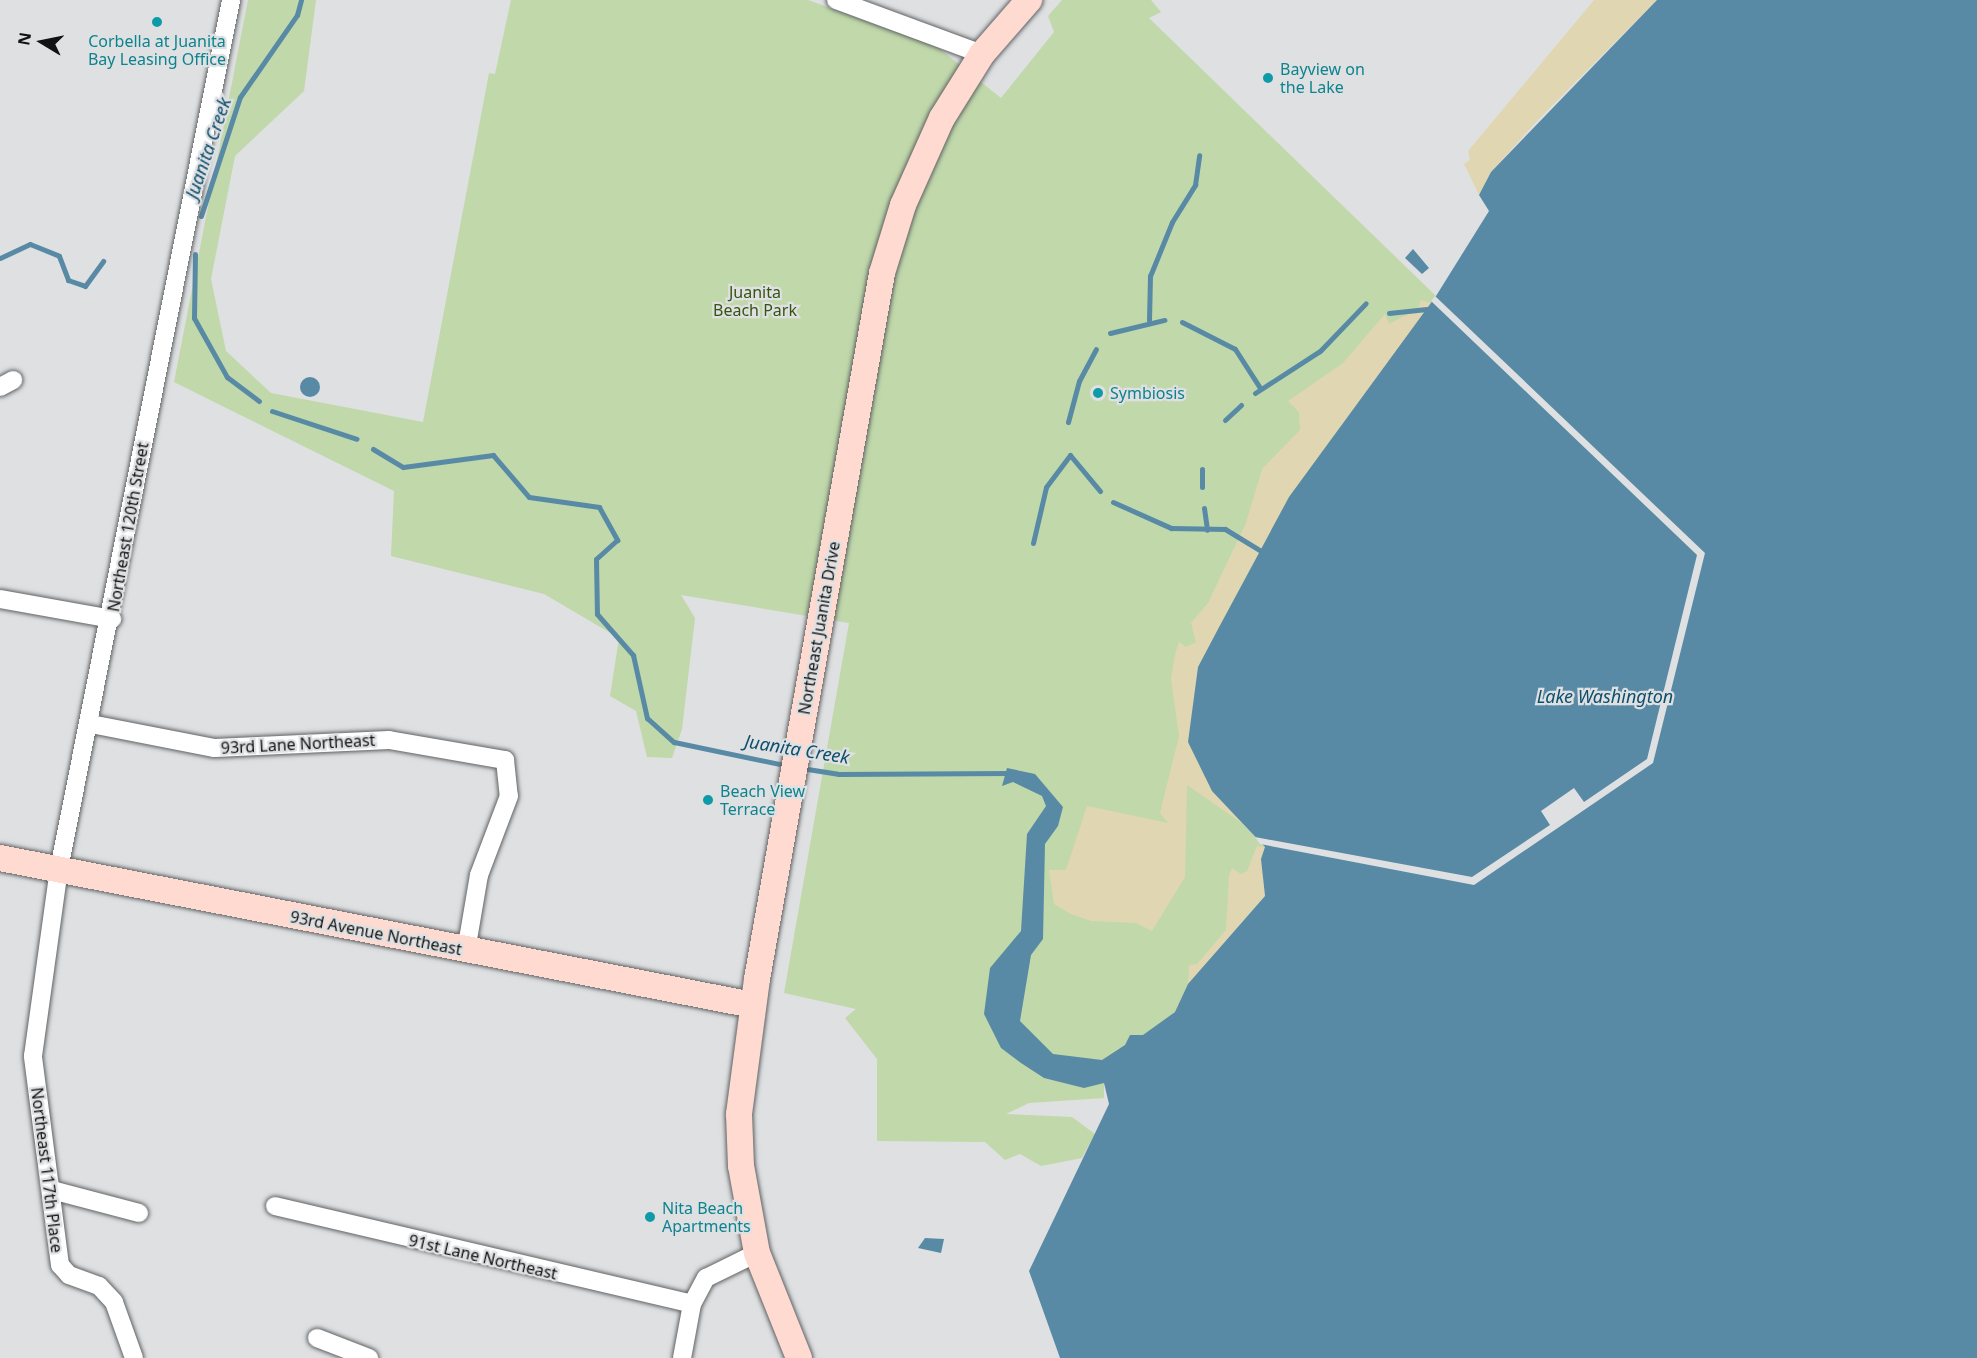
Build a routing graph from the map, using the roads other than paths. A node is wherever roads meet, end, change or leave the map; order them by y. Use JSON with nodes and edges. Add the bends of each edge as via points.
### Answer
{"nodes":[{"id":1,"x":231,"y":0,"type":"edge"},
{"id":2,"x":836,"y":0,"type":"edge"},
{"id":3,"x":1029,"y":0,"type":"edge"},
{"id":4,"x":982,"y":54,"type":"junction"},
{"id":5,"x":0,"y":599,"type":"edge"},
{"id":6,"x":112,"y":619,"type":"junction"},
{"id":7,"x":91,"y":724,"type":"junction"},
{"id":8,"x":0,"y":858,"type":"edge"},
{"id":9,"x":59,"y":868,"type":"junction"},
{"id":10,"x":466,"y":951,"type":"junction"},
{"id":11,"x":753,"y":1005,"type":"junction"},
{"id":12,"x":33,"y":1056,"type":"joint"},
{"id":13,"x":52,"y":1191,"type":"junction"},
{"id":14,"x":275,"y":1206,"type":"dead end"},
{"id":15,"x":139,"y":1214,"type":"dead end"},
{"id":16,"x":757,"y":1253,"type":"junction"},
{"id":17,"x":692,"y":1304,"type":"junction"},
{"id":18,"x":317,"y":1338,"type":"dead end"},
{"id":19,"x":134,"y":1358,"type":"edge"},
{"id":20,"x":369,"y":1358,"type":"edge"},
{"id":21,"x":682,"y":1358,"type":"edge"},
{"id":22,"x":799,"y":1358,"type":"edge"}],
"edges":[{"from":1,"to":6,"type":"street","name":"Northeast 120th Street","via":[[183,227]]},
{"from":2,"to":4,"type":"street"},
{"from":3,"to":4,"type":"main road","name":"Northeast Juanita Drive"},
{"from":4,"to":11,"type":"main road","name":"Northeast Juanita Drive","via":[[923,154],[882,273]]},
{"from":5,"to":6,"type":"street"},
{"from":6,"to":7,"type":"street","name":"Northeast 120th Street"},
{"from":7,"to":9,"type":"street","name":"Northeast 120th Street"},
{"from":7,"to":10,"type":"street","name":"93rd Lane Northeast","via":[[215,748],[389,740],[506,760],[509,796],[479,875]]},
{"from":8,"to":9,"type":"main road","name":"93rd Avenue Northeast"},
{"from":9,"to":10,"type":"main road","name":"93rd Avenue Northeast"},
{"from":9,"to":12,"type":"street","name":"Northeast 120th Street"},
{"from":10,"to":11,"type":"main road","name":"93rd Avenue Northeast"},
{"from":11,"to":16,"type":"main road","name":"Northeast Juanita Drive","via":[[739,1143]]},
{"from":12,"to":13,"type":"street","name":"Northeast 117th Place"},
{"from":13,"to":15,"type":"street"},
{"from":13,"to":19,"type":"street","name":"Northeast 117th Place","via":[[60,1265],[69,1275],[99,1286],[114,1302]]},
{"from":14,"to":17,"type":"street","name":"91st Lane Northeast"},
{"from":16,"to":17,"type":"street","via":[[706,1278]]},
{"from":16,"to":22,"type":"main road","name":"Northeast Juanita Drive"},
{"from":17,"to":21,"type":"street"},
{"from":18,"to":20,"type":"street"}]}
